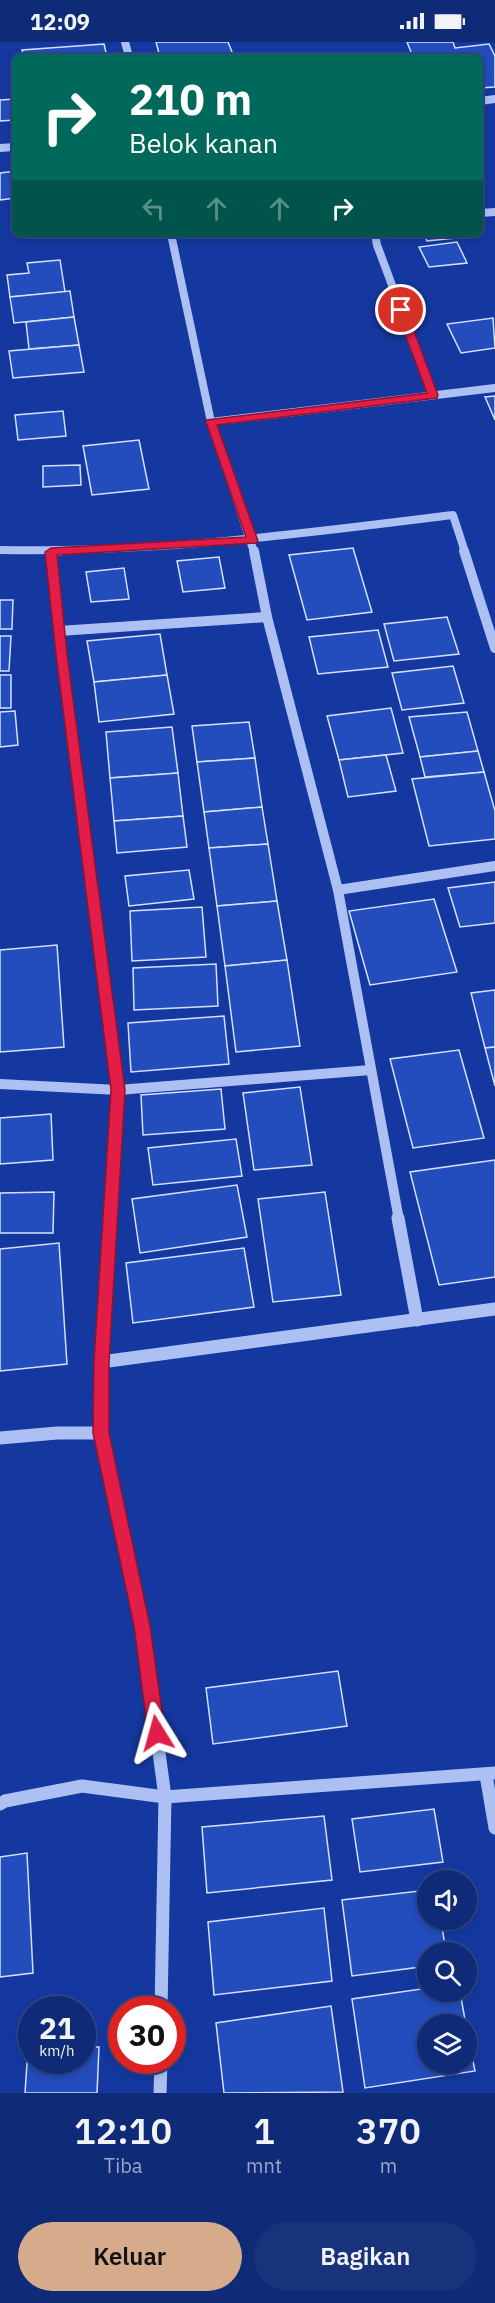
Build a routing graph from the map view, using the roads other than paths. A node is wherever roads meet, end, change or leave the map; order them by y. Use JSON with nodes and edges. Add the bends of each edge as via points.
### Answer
{"nodes":[{"id":1,"x":172,"y":237,"type":"edge"},
{"id":2,"x":376,"y":237,"type":"edge"},
{"id":3,"x":495,"y":388,"type":"edge"},
{"id":4,"x":433,"y":395,"type":"junction"},
{"id":5,"x":211,"y":422,"type":"junction"},
{"id":6,"x":252,"y":541,"type":"junction"},
{"id":7,"x":0,"y":550,"type":"edge"},
{"id":8,"x":51,"y":552,"type":"junction"},
{"id":9,"x":267,"y":617,"type":"junction"},
{"id":10,"x":59,"y":631,"type":"junction"},
{"id":11,"x":495,"y":648,"type":"edge"},
{"id":12,"x":495,"y":866,"type":"edge"},
{"id":13,"x":338,"y":890,"type":"junction"},
{"id":14,"x":371,"y":1070,"type":"junction"},
{"id":15,"x":0,"y":1084,"type":"edge"},
{"id":16,"x":118,"y":1090,"type":"junction"},
{"id":17,"x":495,"y":1309,"type":"edge"},
{"id":18,"x":417,"y":1320,"type":"junction"},
{"id":19,"x":101,"y":1362,"type":"junction"},
{"id":20,"x":101,"y":1433,"type":"junction"},
{"id":21,"x":0,"y":1438,"type":"edge"},
{"id":22,"x":490,"y":1774,"type":"edge"},
{"id":23,"x":165,"y":1797,"type":"junction"},
{"id":24,"x":0,"y":1804,"type":"edge"},
{"id":25,"x":495,"y":1828,"type":"edge"},
{"id":26,"x":161,"y":1996,"type":"edge"},
{"id":27,"x":160,"y":2074,"type":"edge"},
{"id":28,"x":160,"y":2093,"type":"edge"}],
"edges":[{"from":1,"to":5,"type":"street"},
{"from":2,"to":4,"type":"street"},
{"from":3,"to":4,"type":"street"},
{"from":4,"to":5,"type":"street"},
{"from":5,"to":6,"type":"street"},
{"from":6,"to":8,"type":"street"},
{"from":6,"to":9,"type":"street"},
{"from":6,"to":11,"type":"street","via":[[453,515]]},
{"from":7,"to":8,"type":"street"},
{"from":8,"to":10,"type":"street"},
{"from":9,"to":10,"type":"street"},
{"from":9,"to":13,"type":"street"},
{"from":10,"to":16,"type":"street"},
{"from":12,"to":13,"type":"street"},
{"from":13,"to":14,"type":"street"},
{"from":14,"to":16,"type":"street"},
{"from":14,"to":18,"type":"street"},
{"from":15,"to":16,"type":"street"},
{"from":16,"to":19,"type":"street"},
{"from":17,"to":18,"type":"street"},
{"from":18,"to":19,"type":"street"},
{"from":19,"to":20,"type":"street"},
{"from":20,"to":21,"type":"street"},
{"from":20,"to":23,"type":"street","via":[[142,1626]]},
{"from":22,"to":23,"type":"street"},
{"from":22,"to":25,"type":"street"},
{"from":23,"to":24,"type":"street","via":[[82,1786]]},
{"from":23,"to":26,"type":"street"},
{"from":27,"to":28,"type":"street"}]}
